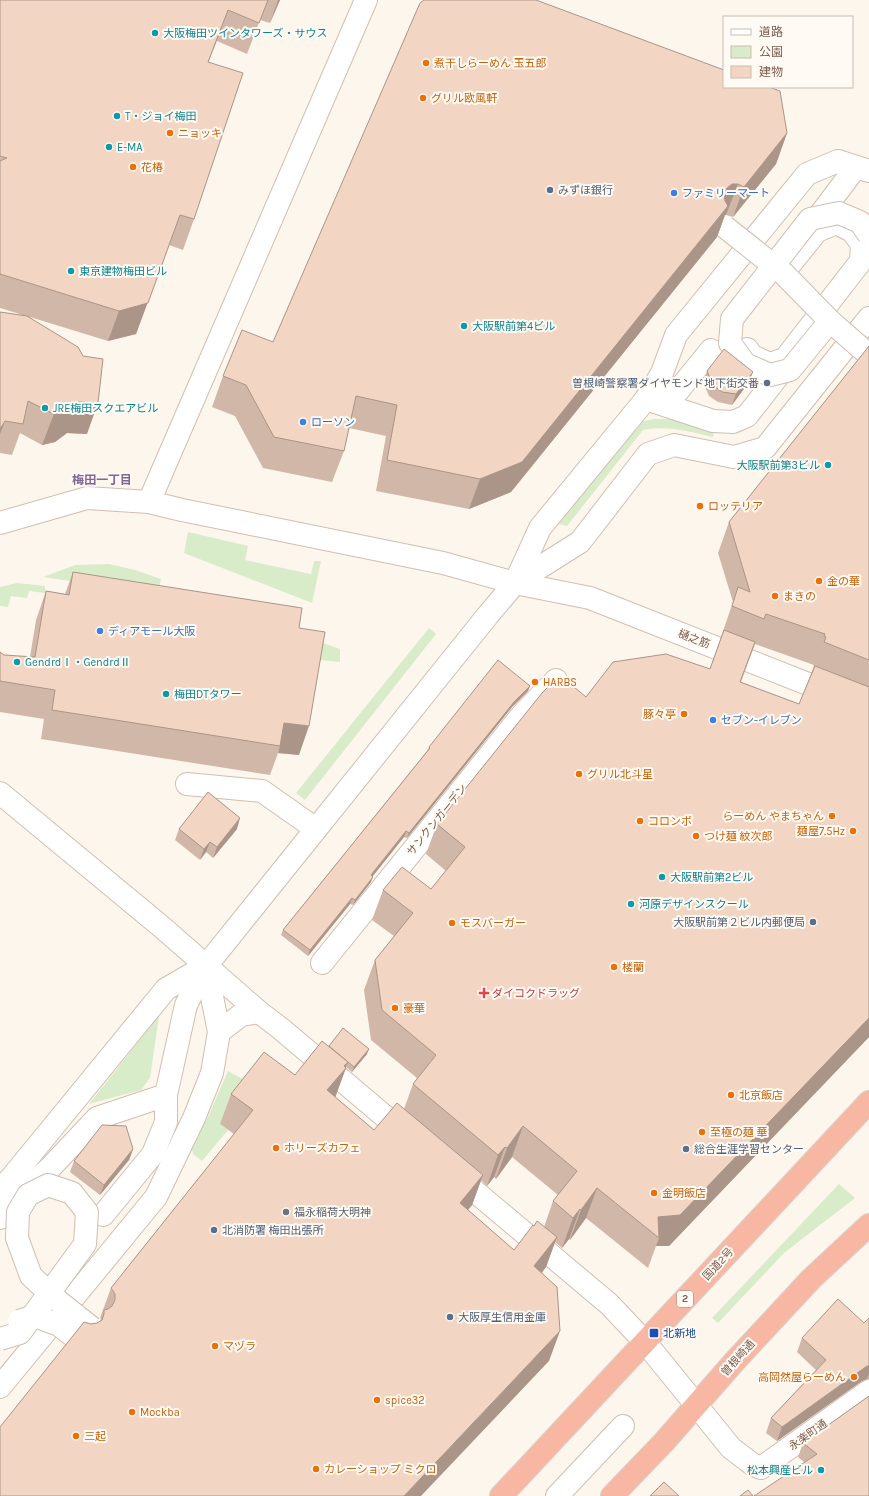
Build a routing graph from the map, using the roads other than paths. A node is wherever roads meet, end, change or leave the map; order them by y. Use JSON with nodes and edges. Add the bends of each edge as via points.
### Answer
{"nodes":[{"id":1,"x":366,"y":0,"type":"edge"},
{"id":2,"x":862,"y":169,"type":"edge"},
{"id":3,"x":726,"y":227,"type":"edge"},
{"id":4,"x":869,"y":236,"type":"edge"},
{"id":5,"x":869,"y":266,"type":"edge"},
{"id":6,"x":784,"y":273,"type":"junction"},
{"id":7,"x":869,"y":318,"type":"edge"},
{"id":8,"x":830,"y":321,"type":"junction"},
{"id":9,"x":711,"y":350,"type":"dead end"},
{"id":10,"x":869,"y":355,"type":"edge"},
{"id":11,"x":646,"y":399,"type":"junction"},
{"id":12,"x":149,"y":502,"type":"junction"},
{"id":13,"x":0,"y":523,"type":"edge"},
{"id":14,"x":515,"y":583,"type":"junction"},
{"id":15,"x":556,"y":680,"type":"edge"},
{"id":16,"x":869,"y":708,"type":"edge"},
{"id":17,"x":187,"y":784,"type":"dead end"},
{"id":18,"x":0,"y":793,"type":"edge"},
{"id":19,"x":316,"y":829,"type":"junction"},
{"id":20,"x":322,"y":963,"type":"dead end"},
{"id":21,"x":206,"y":966,"type":"junction"},
{"id":22,"x":258,"y":1012,"type":"junction"},
{"id":23,"x":219,"y":1032,"type":"junction"},
{"id":24,"x":166,"y":1095,"type":"junction"},
{"id":25,"x":869,"y":1102,"type":"edge"},
{"id":26,"x":0,"y":1190,"type":"edge"},
{"id":27,"x":103,"y":1215,"type":"dead end"},
{"id":28,"x":0,"y":1218,"type":"edge"},
{"id":29,"x":869,"y":1225,"type":"edge"},
{"id":30,"x":0,"y":1233,"type":"edge"},
{"id":31,"x":5,"y":1332,"type":"edge"},
{"id":32,"x":644,"y":1342,"type":"junction"},
{"id":33,"x":0,"y":1346,"type":"edge"},
{"id":34,"x":0,"y":1387,"type":"edge"},
{"id":35,"x":869,"y":1391,"type":"edge"},
{"id":36,"x":697,"y":1406,"type":"junction"},
{"id":37,"x":624,"y":1426,"type":"dead end"},
{"id":38,"x":501,"y":1496,"type":"edge"},
{"id":39,"x":557,"y":1496,"type":"edge"},
{"id":40,"x":612,"y":1496,"type":"edge"}],
"edges":[{"from":1,"to":12,"type":"street"},
{"from":2,"to":6,"type":"street","bridge":true,"via":[[812,225],[741,321],[740,340],[752,356],[770,364],[785,359],[861,261],[862,244],[852,231],[836,223],[817,230]]},
{"from":2,"to":11,"type":"street","via":[[838,161],[807,174],[676,336],[662,373]]},
{"from":3,"to":6,"type":"street","bridge":true},
{"from":4,"to":8,"type":"street","bridge":true,"via":[[860,222],[838,213],[810,219],[732,319],[730,342],[745,364],[770,375],[790,370]]},
{"from":5,"to":11,"type":"street","via":[[747,416],[733,422],[713,421]]},
{"from":6,"to":8,"type":"street","bridge":true},
{"from":7,"to":14,"type":"street","via":[[765,448],[734,458],[674,445],[648,454],[580,542]]},
{"from":8,"to":10,"type":"street","bridge":true},
{"from":9,"to":11,"type":"street","via":[[677,392]]},
{"from":11,"to":14,"type":"street","via":[[540,528]]},
{"from":12,"to":13,"type":"street","name":"樋之筋","via":[[87,498]]},
{"from":12,"to":14,"type":"street","name":"樋之筋","via":[[443,563]]},
{"from":14,"to":16,"type":"street","name":"樋之筋","via":[[590,598]]},
{"from":14,"to":19,"type":"street"},
{"from":15,"to":20,"type":"street","name":"サンクンガーデン","via":[[522,715]]},
{"from":17,"to":19,"type":"street","via":[[262,791]]},
{"from":18,"to":21,"type":"street"},
{"from":19,"to":21,"type":"street"},
{"from":21,"to":22,"type":"street"},
{"from":21,"to":23,"type":"street"},
{"from":21,"to":24,"type":"street","via":[[186,1005]]},
{"from":21,"to":26,"type":"street","via":[[166,989]]},
{"from":22,"to":23,"type":"street","via":[[241,1015]]},
{"from":22,"to":32,"type":"street","via":[[609,1304]]},
{"from":23,"to":34,"type":"street","via":[[212,1073],[194,1118],[156,1197]]},
{"from":24,"to":27,"type":"street","via":[[166,1122],[153,1154]]},
{"from":24,"to":28,"type":"street","via":[[96,1118]]},
{"from":25,"to":32,"type":"highway","name":"国道2号","number":"2"},
{"from":29,"to":36,"type":"highway","name":"曽根崎通","via":[[811,1279]]},
{"from":30,"to":31,"type":"street","bridge":true,"via":[[33,1201],[49,1194],[67,1200],[79,1217],[78,1243]]},
{"from":31,"to":31,"type":"street","bridge":true,"via":[[35,1316],[87,1335],[58,1301],[52,1296],[47,1291],[31,1276],[17,1238],[18,1212],[28,1195],[48,1185],[72,1193],[87,1212],[85,1244],[52,1288],[48,1295],[38,1307],[20,1333]]},
{"from":31,"to":33,"type":"street"},
{"from":32,"to":36,"type":"street"},
{"from":32,"to":38,"type":"highway","name":"国道2号","number":"2"},
{"from":35,"to":36,"type":"street","name":"永楽町通","via":[[761,1468],[731,1448]]},
{"from":36,"to":40,"type":"highway","name":"曽根崎通"},
{"from":37,"to":39,"type":"street"}]}
